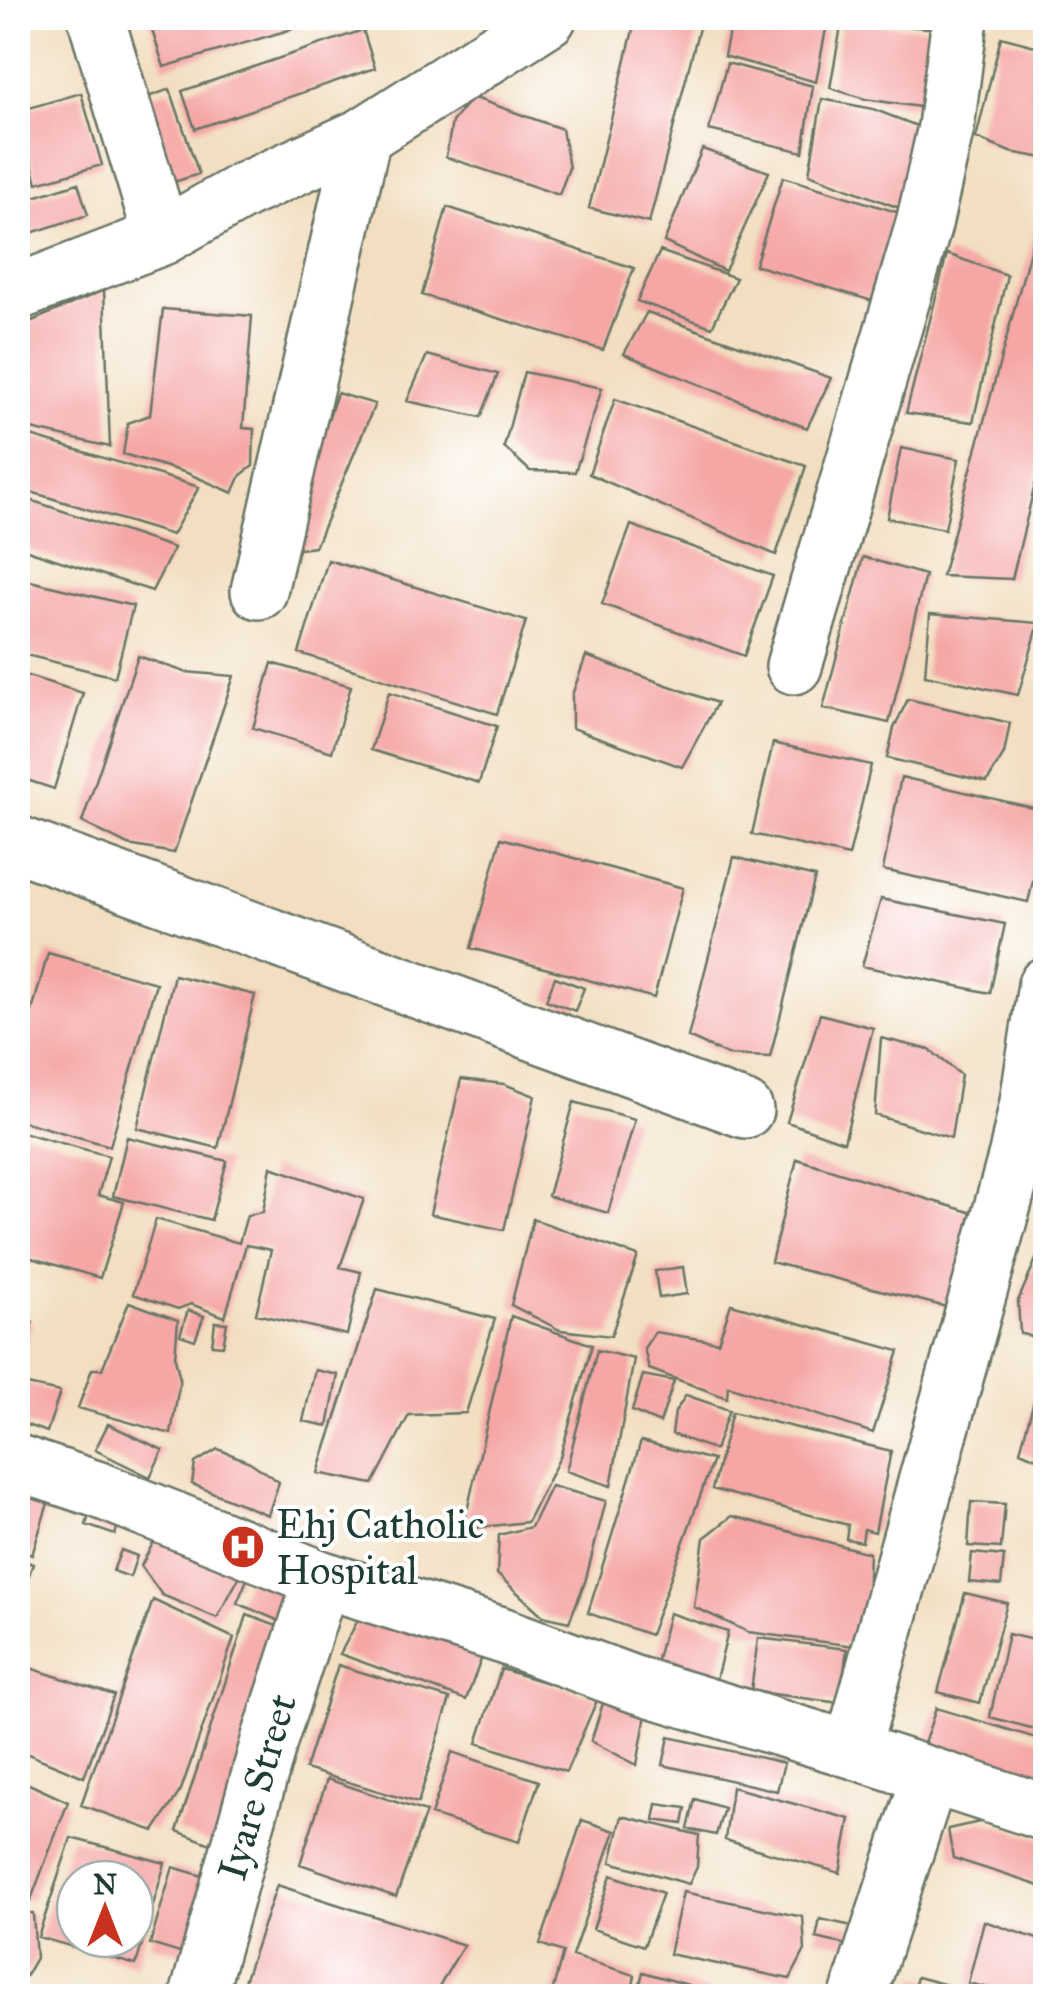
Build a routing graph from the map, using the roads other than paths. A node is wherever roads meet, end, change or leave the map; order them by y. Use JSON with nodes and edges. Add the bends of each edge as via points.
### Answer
{"nodes":[{"id":1,"x":96,"y":18,"type":"edge"},
{"id":2,"x":548,"y":18,"type":"edge"},
{"id":3,"x":960,"y":18,"type":"edge"},
{"id":4,"x":363,"y":136,"type":"junction"},
{"id":5,"x":162,"y":237,"type":"junction"},
{"id":6,"x":18,"y":292,"type":"edge"},
{"id":7,"x":259,"y":590,"type":"dead end"},
{"id":8,"x":794,"y":666,"type":"dead end"},
{"id":9,"x":18,"y":844,"type":"edge"},
{"id":10,"x":1046,"y":985,"type":"edge"},
{"id":11,"x":745,"y":1110,"type":"dead end"},
{"id":12,"x":18,"y":1462,"type":"edge"},
{"id":13,"x":322,"y":1579,"type":"junction"},
{"id":14,"x":852,"y":1750,"type":"junction"},
{"id":15,"x":930,"y":1776,"type":"junction"},
{"id":16,"x":1046,"y":1813,"type":"edge"},
{"id":17,"x":198,"y":1996,"type":"edge"},
{"id":18,"x":858,"y":1996,"type":"edge"}],
"edges":[{"from":1,"to":5,"type":"street"},
{"from":2,"to":4,"type":"street"},
{"from":3,"to":8,"type":"street","via":[[924,224]]},
{"from":4,"to":5,"type":"street"},
{"from":4,"to":7,"type":"street"},
{"from":5,"to":6,"type":"street"},
{"from":9,"to":11,"type":"street"},
{"from":10,"to":14,"type":"street","via":[[1017,1154]]},
{"from":12,"to":13,"type":"street"},
{"from":13,"to":14,"type":"street"},
{"from":13,"to":17,"type":"street","name":"Iyare Street"},
{"from":14,"to":15,"type":"street"},
{"from":15,"to":16,"type":"street"},
{"from":15,"to":18,"type":"street"}]}
